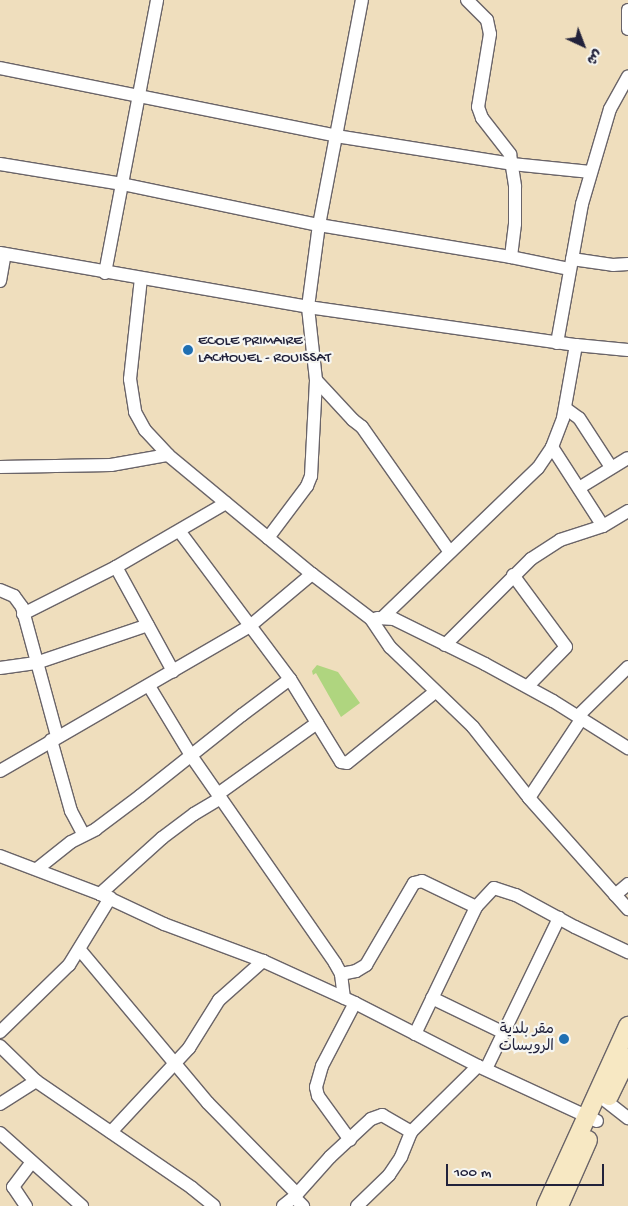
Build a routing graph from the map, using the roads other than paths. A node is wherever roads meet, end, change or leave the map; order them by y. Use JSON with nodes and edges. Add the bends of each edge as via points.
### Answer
{"nodes":[{"id":1,"x":157,"y":0,"type":"edge"},
{"id":2,"x":362,"y":0,"type":"edge"},
{"id":3,"x":467,"y":0,"type":"edge"},
{"id":4,"x":628,"y":10,"type":"edge"},
{"id":5,"x":628,"y":29,"type":"edge"},
{"id":6,"x":0,"y":68,"type":"edge"},
{"id":7,"x":628,"y":77,"type":"edge"},
{"id":8,"x":138,"y":96,"type":"junction"},
{"id":9,"x":336,"y":136,"type":"junction"},
{"id":10,"x":0,"y":164,"type":"edge"},
{"id":11,"x":512,"y":164,"type":"junction"},
{"id":12,"x":591,"y":172,"type":"junction"},
{"id":13,"x":122,"y":184,"type":"junction"},
{"id":14,"x":319,"y":225,"type":"junction"},
{"id":15,"x":2,"y":253,"type":"edge"},
{"id":16,"x":511,"y":257,"type":"junction"},
{"id":17,"x":571,"y":264,"type":"junction"},
{"id":18,"x":628,"y":264,"type":"edge"},
{"id":19,"x":104,"y":273,"type":"junction"},
{"id":20,"x":141,"y":278,"type":"junction"},
{"id":21,"x":0,"y":281,"type":"edge"},
{"id":22,"x":308,"y":307,"type":"junction"},
{"id":23,"x":557,"y":343,"type":"junction"},
{"id":24,"x":576,"y":345,"type":"junction"},
{"id":25,"x":628,"y":350,"type":"edge"},
{"id":26,"x":316,"y":380,"type":"junction"},
{"id":27,"x":565,"y":408,"type":"junction"},
{"id":28,"x":552,"y":446,"type":"junction"},
{"id":29,"x":168,"y":455,"type":"junction"},
{"id":30,"x":628,"y":458,"type":"edge"},
{"id":31,"x":0,"y":467,"type":"edge"},
{"id":32,"x":611,"y":467,"type":"junction"},
{"id":33,"x":579,"y":488,"type":"junction"},
{"id":34,"x":226,"y":503,"type":"junction"},
{"id":35,"x":628,"y":511,"type":"edge"},
{"id":36,"x":603,"y":526,"type":"junction"},
{"id":37,"x":180,"y":532,"type":"junction"},
{"id":38,"x":268,"y":538,"type":"junction"},
{"id":39,"x":450,"y":552,"type":"junction"},
{"id":40,"x":116,"y":567,"type":"junction"},
{"id":41,"x":312,"y":574,"type":"junction"},
{"id":42,"x":513,"y":575,"type":"junction"},
{"id":43,"x":0,"y":590,"type":"edge"},
{"id":44,"x":24,"y":614,"type":"junction"},
{"id":45,"x":377,"y":618,"type":"junction"},
{"id":46,"x":148,"y":625,"type":"junction"},
{"id":47,"x":250,"y":626,"type":"junction"},
{"id":48,"x":445,"y":645,"type":"junction"},
{"id":49,"x":36,"y":663,"type":"junction"},
{"id":50,"x":0,"y":668,"type":"edge"},
{"id":51,"x":628,"y":668,"type":"edge"},
{"id":52,"x":173,"y":671,"type":"junction"},
{"id":53,"x":290,"y":680,"type":"junction"},
{"id":54,"x":149,"y":686,"type":"junction"},
{"id":55,"x":528,"y":686,"type":"junction"},
{"id":56,"x":435,"y":692,"type":"junction"},
{"id":57,"x":580,"y":717,"type":"junction"},
{"id":58,"x":317,"y":723,"type":"junction"},
{"id":59,"x":54,"y":738,"type":"junction"},
{"id":60,"x":628,"y":748,"type":"edge"},
{"id":61,"x":192,"y":757,"type":"junction"},
{"id":62,"x":0,"y":771,"type":"edge"},
{"id":63,"x":219,"y":796,"type":"junction"},
{"id":64,"x":529,"y":798,"type":"junction"},
{"id":65,"x":83,"y":834,"type":"junction"},
{"id":66,"x":0,"y":856,"type":"edge"},
{"id":67,"x":37,"y":869,"type":"junction"},
{"id":68,"x":628,"y":884,"type":"edge"},
{"id":69,"x":615,"y":895,"type":"junction"},
{"id":70,"x":105,"y":896,"type":"junction"},
{"id":71,"x":476,"y":907,"type":"junction"},
{"id":72,"x":628,"y":909,"type":"edge"},
{"id":73,"x":559,"y":918,"type":"junction"},
{"id":74,"x":80,"y":950,"type":"junction"},
{"id":75,"x":628,"y":952,"type":"edge"},
{"id":76,"x":263,"y":961,"type":"junction"},
{"id":77,"x":341,"y":974,"type":"junction"},
{"id":78,"x":432,"y":998,"type":"junction"},
{"id":79,"x":350,"y":1001,"type":"junction"},
{"id":80,"x":628,"y":1026,"type":"edge"},
{"id":81,"x":0,"y":1032,"type":"edge"},
{"id":82,"x":415,"y":1034,"type":"junction"},
{"id":83,"x":504,"y":1034,"type":"junction"},
{"id":84,"x":0,"y":1046,"type":"edge"},
{"id":85,"x":628,"y":1057,"type":"edge"},
{"id":86,"x":174,"y":1062,"type":"junction"},
{"id":87,"x":482,"y":1068,"type":"junction"},
{"id":88,"x":36,"y":1081,"type":"junction"},
{"id":89,"x":606,"y":1101,"type":"junction"},
{"id":90,"x":0,"y":1104,"type":"edge"},
{"id":91,"x":628,"y":1118,"type":"edge"},
{"id":92,"x":592,"y":1119,"type":"junction"},
{"id":93,"x":111,"y":1132,"type":"junction"},
{"id":94,"x":411,"y":1132,"type":"junction"},
{"id":95,"x":0,"y":1134,"type":"edge"},
{"id":96,"x":350,"y":1140,"type":"junction"},
{"id":97,"x":32,"y":1162,"type":"junction"},
{"id":98,"x":298,"y":1199,"type":"edge"},
{"id":99,"x":556,"y":1204,"type":"edge"},
{"id":100,"x":26,"y":1206,"type":"edge"},
{"id":101,"x":82,"y":1206,"type":"edge"},
{"id":102,"x":214,"y":1206,"type":"edge"},
{"id":103,"x":283,"y":1206,"type":"edge"},
{"id":104,"x":357,"y":1206,"type":"edge"}],
"edges":[{"from":1,"to":8,"type":"street"},
{"from":2,"to":9,"type":"street"},
{"from":3,"to":11,"type":"street","via":[[487,20],[490,34],[478,107],[482,118],[507,147]]},
{"from":4,"to":5,"type":"street"},
{"from":6,"to":8,"type":"street"},
{"from":7,"to":12,"type":"street","via":[[610,109]]},
{"from":8,"to":9,"type":"street"},
{"from":8,"to":13,"type":"street"},
{"from":9,"to":11,"type":"street"},
{"from":9,"to":14,"type":"street"},
{"from":10,"to":13,"type":"street"},
{"from":11,"to":12,"type":"street"},
{"from":11,"to":16,"type":"street","via":[[515,187]]},
{"from":12,"to":17,"type":"street"},
{"from":13,"to":14,"type":"street"},
{"from":13,"to":19,"type":"street"},
{"from":14,"to":16,"type":"street"},
{"from":14,"to":22,"type":"street"},
{"from":15,"to":19,"type":"street"},
{"from":15,"to":21,"type":"street"},
{"from":16,"to":17,"type":"street"},
{"from":17,"to":18,"type":"street"},
{"from":17,"to":23,"type":"street"},
{"from":19,"to":20,"type":"street"},
{"from":20,"to":22,"type":"street"},
{"from":20,"to":29,"type":"street","via":[[130,379],[131,397],[145,430]]},
{"from":22,"to":23,"type":"street"},
{"from":22,"to":26,"type":"street"},
{"from":23,"to":24,"type":"street"},
{"from":24,"to":25,"type":"street"},
{"from":24,"to":27,"type":"street"},
{"from":26,"to":38,"type":"street","via":[[311,476]]},
{"from":26,"to":39,"type":"street","via":[[362,427]]},
{"from":27,"to":28,"type":"street"},
{"from":27,"to":32,"type":"street","via":[[579,418]]},
{"from":28,"to":33,"type":"street"},
{"from":28,"to":39,"type":"street","via":[[538,468]]},
{"from":29,"to":31,"type":"street","via":[[111,465]]},
{"from":29,"to":34,"type":"street"},
{"from":30,"to":32,"type":"street"},
{"from":32,"to":33,"type":"street"},
{"from":33,"to":36,"type":"street"},
{"from":34,"to":37,"type":"street"},
{"from":34,"to":38,"type":"street"},
{"from":35,"to":36,"type":"street"},
{"from":36,"to":42,"type":"street","via":[[552,544]]},
{"from":37,"to":40,"type":"street"},
{"from":37,"to":47,"type":"street"},
{"from":38,"to":41,"type":"street"},
{"from":39,"to":45,"type":"street"},
{"from":40,"to":44,"type":"street"},
{"from":40,"to":46,"type":"street"},
{"from":41,"to":45,"type":"street"},
{"from":41,"to":47,"type":"street"},
{"from":42,"to":48,"type":"street"},
{"from":42,"to":55,"type":"street","via":[[566,647]]},
{"from":43,"to":44,"type":"street","via":[[18,600]]},
{"from":44,"to":49,"type":"street"},
{"from":45,"to":48,"type":"street","via":[[394,619]]},
{"from":45,"to":56,"type":"street","via":[[390,647]]},
{"from":46,"to":49,"type":"street"},
{"from":46,"to":52,"type":"street"},
{"from":47,"to":52,"type":"street"},
{"from":47,"to":53,"type":"street"},
{"from":48,"to":55,"type":"street"},
{"from":49,"to":50,"type":"street"},
{"from":49,"to":59,"type":"street"},
{"from":51,"to":57,"type":"street"},
{"from":52,"to":54,"type":"street"},
{"from":53,"to":58,"type":"street"},
{"from":53,"to":61,"type":"street","via":[[242,714]]},
{"from":54,"to":59,"type":"street"},
{"from":54,"to":61,"type":"street"},
{"from":55,"to":57,"type":"street"},
{"from":56,"to":58,"type":"street","via":[[344,764]]},
{"from":56,"to":64,"type":"street","via":[[473,727]]},
{"from":57,"to":60,"type":"street"},
{"from":57,"to":64,"type":"street"},
{"from":58,"to":63,"type":"street"},
{"from":59,"to":62,"type":"street"},
{"from":59,"to":65,"type":"street","via":[[71,811]]},
{"from":61,"to":63,"type":"street"},
{"from":61,"to":65,"type":"street","via":[[96,828]]},
{"from":63,"to":70,"type":"street","via":[[162,838]]},
{"from":63,"to":77,"type":"street"},
{"from":64,"to":69,"type":"street"},
{"from":65,"to":67,"type":"street"},
{"from":66,"to":67,"type":"street"},
{"from":67,"to":70,"type":"street"},
{"from":68,"to":69,"type":"street"},
{"from":69,"to":72,"type":"street"},
{"from":70,"to":74,"type":"street"},
{"from":70,"to":76,"type":"street","via":[[164,924]]},
{"from":71,"to":73,"type":"street","via":[[491,890],[498,888]]},
{"from":71,"to":77,"type":"street","via":[[422,881],[414,883],[366,965]]},
{"from":71,"to":78,"type":"street"},
{"from":73,"to":75,"type":"street"},
{"from":73,"to":83,"type":"street"},
{"from":74,"to":81,"type":"street","via":[[69,965]]},
{"from":74,"to":86,"type":"street"},
{"from":76,"to":79,"type":"street"},
{"from":76,"to":86,"type":"street","via":[[219,1000],[197,1036]]},
{"from":77,"to":79,"type":"street"},
{"from":78,"to":82,"type":"street"},
{"from":78,"to":83,"type":"street"},
{"from":79,"to":82,"type":"street"},
{"from":79,"to":96,"type":"street","via":[[316,1087],[318,1096]]},
{"from":80,"to":92,"type":"main road"},
{"from":82,"to":87,"type":"street"},
{"from":83,"to":87,"type":"street"},
{"from":84,"to":88,"type":"street"},
{"from":85,"to":89,"type":"main road"},
{"from":86,"to":93,"type":"street"},
{"from":86,"to":98,"type":"street"},
{"from":87,"to":92,"type":"street"},
{"from":87,"to":94,"type":"street"},
{"from":88,"to":90,"type":"street"},
{"from":88,"to":93,"type":"street"},
{"from":89,"to":91,"type":"street"},
{"from":89,"to":92,"type":"main road"},
{"from":92,"to":99,"type":"main road"},
{"from":93,"to":102,"type":"street"},
{"from":94,"to":96,"type":"street","via":[[382,1115],[371,1119]]},
{"from":94,"to":104,"type":"street","via":[[401,1157],[389,1174]]},
{"from":95,"to":97,"type":"street"},
{"from":96,"to":98,"type":"street","via":[[330,1157]]},
{"from":97,"to":100,"type":"street","via":[[13,1187]]},
{"from":97,"to":101,"type":"street"},
{"from":98,"to":103,"type":"street"}]}
